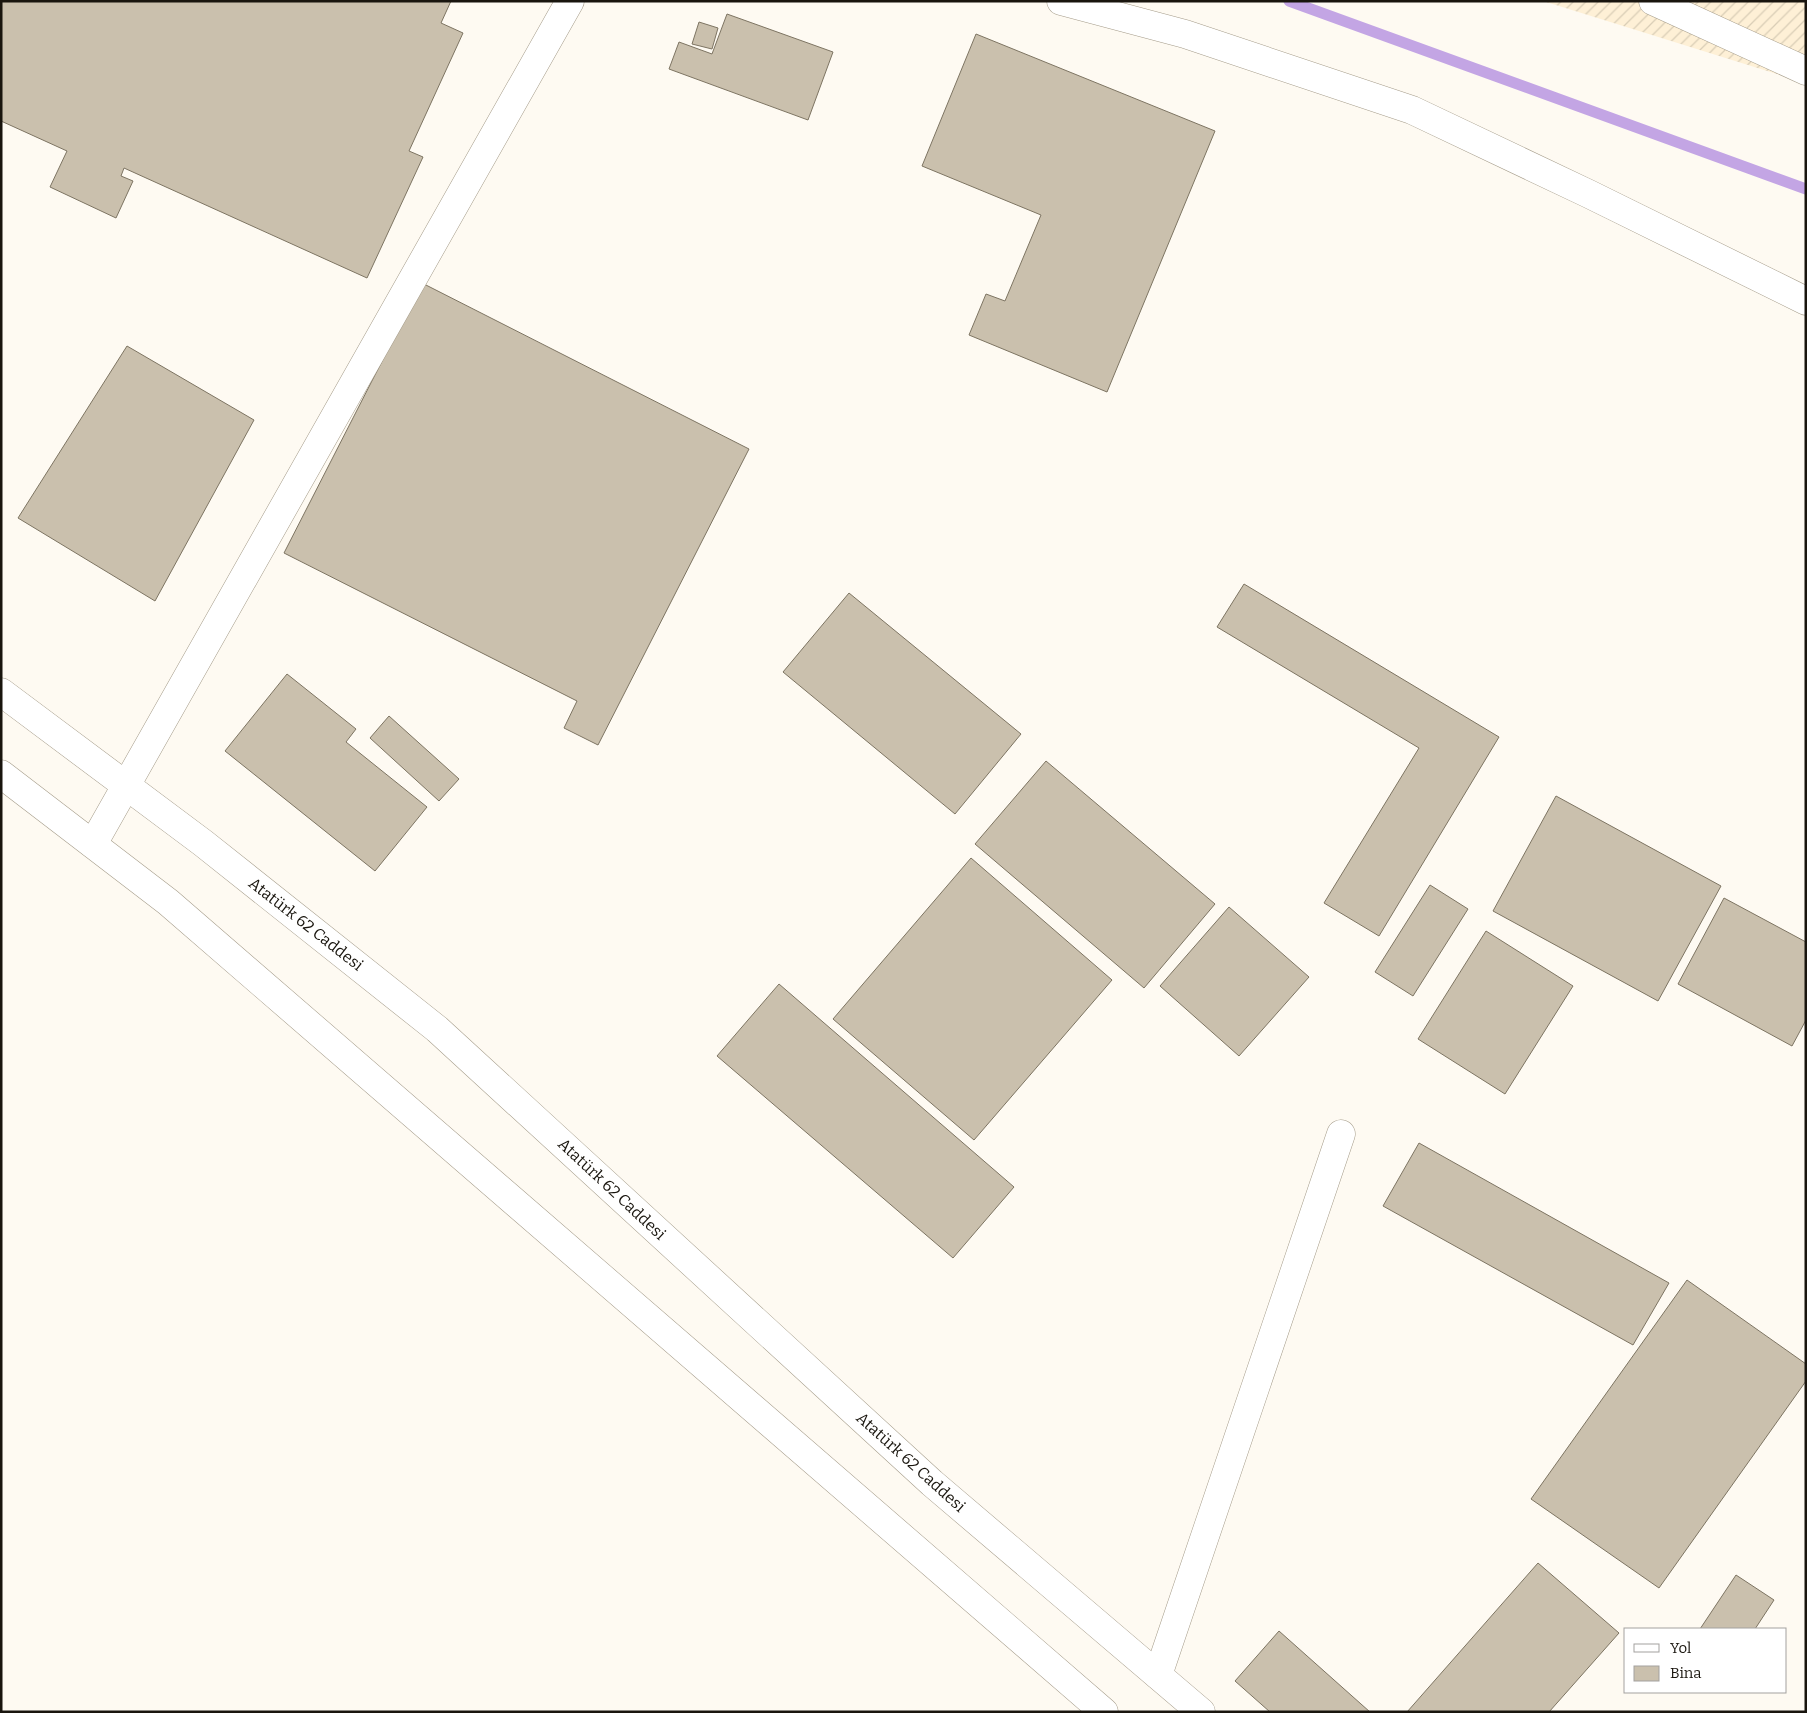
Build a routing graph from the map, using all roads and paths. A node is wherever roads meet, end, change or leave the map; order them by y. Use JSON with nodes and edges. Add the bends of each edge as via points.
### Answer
{"nodes":[{"id":1,"x":570,"y":1,"type":"edge"},
{"id":2,"x":1061,"y":1,"type":"edge"},
{"id":3,"x":1653,"y":1,"type":"edge"},
{"id":4,"x":1683,"y":8,"type":"edge"},
{"id":5,"x":1806,"y":71,"type":"edge"},
{"id":6,"x":1806,"y":301,"type":"edge"},
{"id":7,"x":1,"y":692,"type":"edge"},
{"id":8,"x":1,"y":774,"type":"edge"},
{"id":9,"x":127,"y":786,"type":"junction"},
{"id":10,"x":93,"y":844,"type":"junction"},
{"id":11,"x":1341,"y":1134,"type":"dead end"},
{"id":12,"x":1158,"y":1676,"type":"junction"},
{"id":13,"x":1104,"y":1712,"type":"edge"},
{"id":14,"x":1201,"y":1712,"type":"edge"}],
"edges":[{"from":1,"to":9,"type":"street"},
{"from":2,"to":6,"type":"street","via":[[1185,34],[1412,110]]},
{"from":3,"to":4,"type":"street"},
{"from":4,"to":5,"type":"street"},
{"from":7,"to":9,"type":"street","name":"Atatürk 62 Caddesi"},
{"from":8,"to":10,"type":"street"},
{"from":9,"to":10,"type":"street"},
{"from":9,"to":12,"type":"street","name":"Atatürk 62 Caddesi","via":[[204,843],[437,1029],[932,1483]]},
{"from":10,"to":13,"type":"street","via":[[168,902]]},
{"from":11,"to":12,"type":"street"},
{"from":12,"to":14,"type":"street","name":"Atatürk 62 Caddesi"}]}
